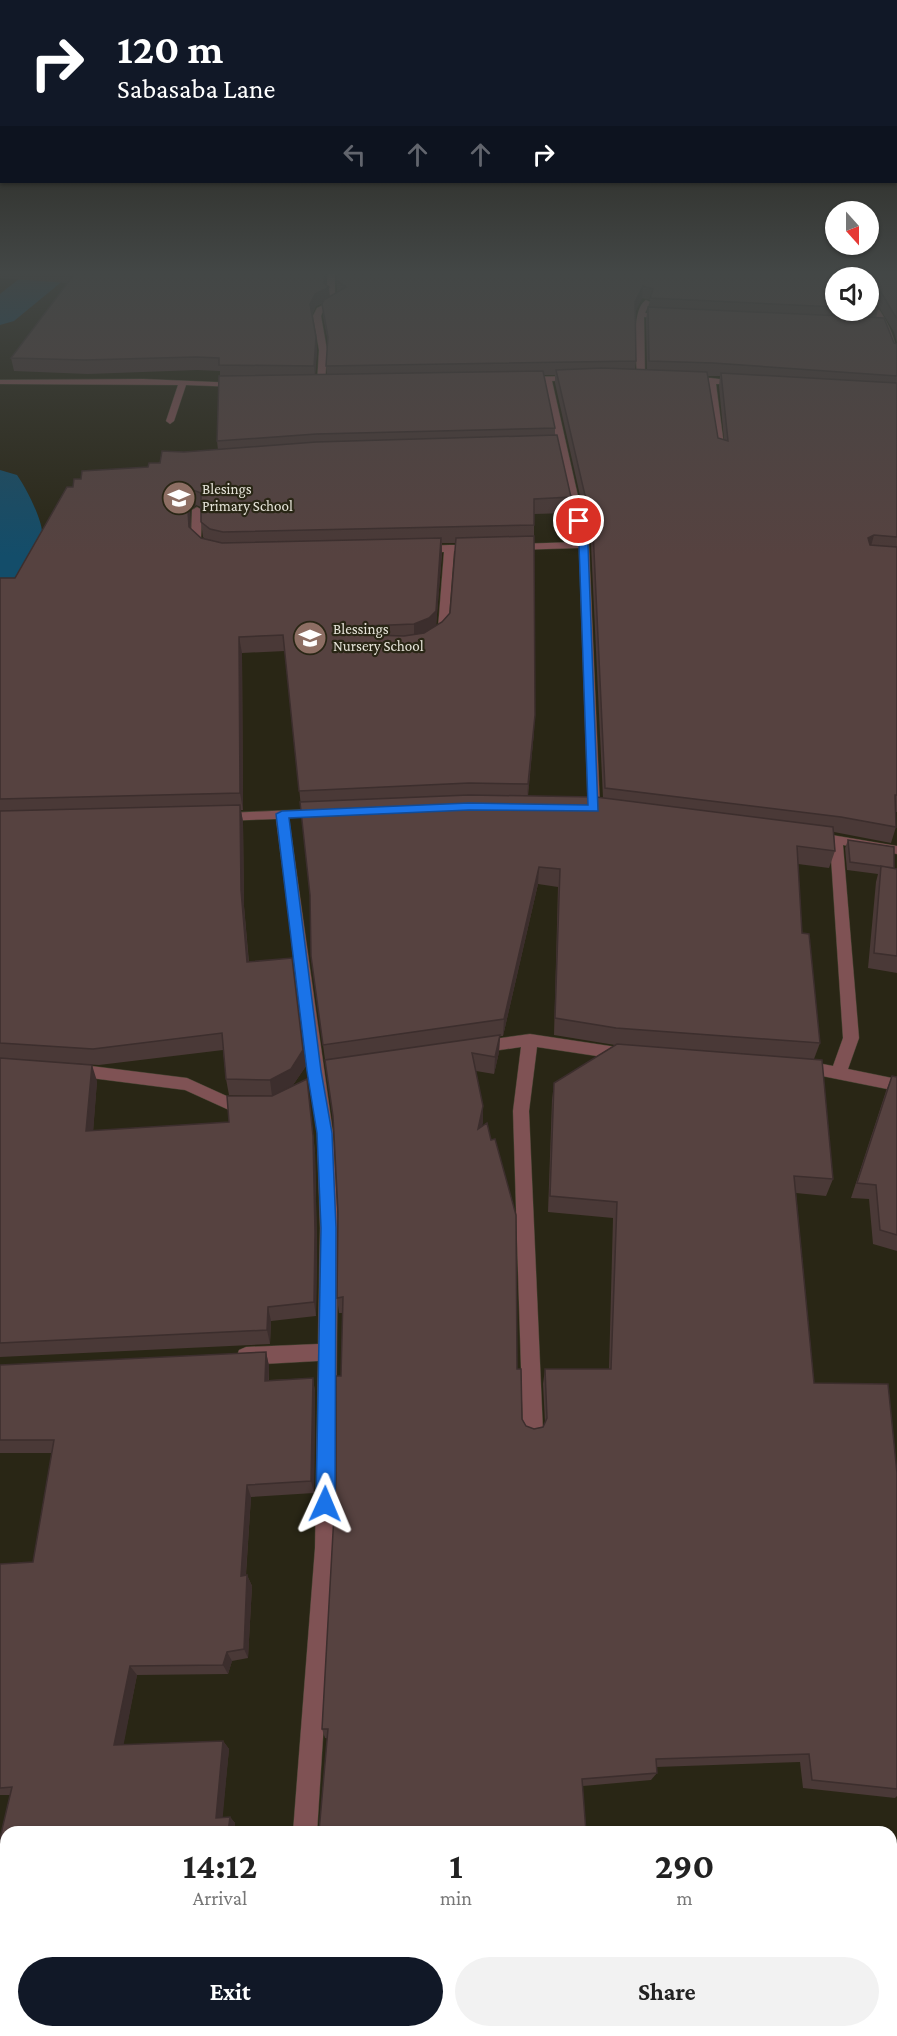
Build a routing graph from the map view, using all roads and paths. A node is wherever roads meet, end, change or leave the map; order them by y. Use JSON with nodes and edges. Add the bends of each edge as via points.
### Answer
{"nodes":[{"id":1,"x":322,"y":366,"type":"edge"},
{"id":2,"x":641,"y":366,"type":"edge"},
{"id":3,"x":580,"y":377,"type":"edge"},
{"id":4,"x":547,"y":378,"type":"junction"},
{"id":5,"x":631,"y":378,"type":"edge"},
{"id":6,"x":641,"y":378,"type":"junction"},
{"id":7,"x":653,"y":378,"type":"edge"},
{"id":8,"x":514,"y":379,"type":"edge"},
{"id":9,"x":676,"y":379,"type":"edge"},
{"id":10,"x":711,"y":380,"type":"junction"},
{"id":11,"x":0,"y":382,"type":"edge"},
{"id":12,"x":745,"y":382,"type":"edge"},
{"id":13,"x":183,"y":383,"type":"junction"},
{"id":14,"x":310,"y":384,"type":"edge"},
{"id":15,"x":321,"y":384,"type":"junction"},
{"id":16,"x":332,"y":384,"type":"edge"},
{"id":17,"x":243,"y":385,"type":"edge"},
{"id":18,"x":170,"y":421,"type":"dead end"},
{"id":19,"x":722,"y":451,"type":"edge"},
{"id":20,"x":197,"y":510,"type":"edge"},
{"id":21,"x":584,"y":545,"type":"junction"},
{"id":22,"x":505,"y":547,"type":"edge"},
{"id":23,"x":449,"y":548,"type":"junction"},
{"id":24,"x":483,"y":548,"type":"edge"},
{"id":25,"x":415,"y":549,"type":"edge"},
{"id":26,"x":216,"y":551,"type":"edge"},
{"id":27,"x":426,"y":643,"type":"edge"},
{"id":28,"x":594,"y":809,"type":"edge"},
{"id":29,"x":341,"y":812,"type":"edge"},
{"id":30,"x":282,"y":814,"type":"junction"},
{"id":31,"x":211,"y":817,"type":"edge"},
{"id":32,"x":801,"y":834,"type":"edge"},
{"id":33,"x":836,"y":839,"type":"junction"},
{"id":34,"x":897,"y":850,"type":"edge"},
{"id":35,"x":530,"y":1040,"type":"junction"},
{"id":36,"x":462,"y":1050,"type":"edge"},
{"id":37,"x":636,"y":1054,"type":"edge"},
{"id":38,"x":781,"y":1064,"type":"edge"},
{"id":39,"x":55,"y":1068,"type":"edge"},
{"id":40,"x":337,"y":1068,"type":"edge"},
{"id":41,"x":314,"y":1071,"type":"junction"},
{"id":42,"x":839,"y":1072,"type":"junction"},
{"id":43,"x":897,"y":1085,"type":"edge"},
{"id":44,"x":301,"y":1091,"type":"edge"},
{"id":45,"x":263,"y":1104,"type":"edge"},
{"id":46,"x":327,"y":1352,"type":"junction"},
{"id":47,"x":222,"y":1357,"type":"edge"},
{"id":48,"x":533,"y":1432,"type":"edge"},
{"id":49,"x":305,"y":1826,"type":"edge"}],
"edges":[{"from":1,"to":15,"type":"street"},
{"from":2,"to":6,"type":"street"},
{"from":3,"to":4,"type":"street"},
{"from":4,"to":8,"type":"street"},
{"from":4,"to":21,"type":"street","via":[[558,445]]},
{"from":5,"to":6,"type":"street"},
{"from":6,"to":7,"type":"street"},
{"from":9,"to":10,"type":"street"},
{"from":10,"to":12,"type":"street"},
{"from":10,"to":19,"type":"street"},
{"from":11,"to":13,"type":"street"},
{"from":13,"to":17,"type":"street"},
{"from":13,"to":18,"type":"street"},
{"from":14,"to":15,"type":"street"},
{"from":15,"to":16,"type":"street"},
{"from":20,"to":26,"type":"street","via":[[196,539]]},
{"from":21,"to":22,"type":"street"},
{"from":21,"to":28,"type":"street"},
{"from":23,"to":24,"type":"street"},
{"from":23,"to":25,"type":"street"},
{"from":23,"to":27,"type":"street","via":[[443,628],[438,637]]},
{"from":29,"to":30,"type":"street"},
{"from":30,"to":31,"type":"street"},
{"from":30,"to":41,"type":"street"},
{"from":32,"to":33,"type":"street"},
{"from":33,"to":34,"type":"street"},
{"from":33,"to":42,"type":"street","via":[[851,1038]]},
{"from":35,"to":36,"type":"street"},
{"from":35,"to":37,"type":"street"},
{"from":35,"to":48,"type":"street","via":[[521,1111]]},
{"from":38,"to":42,"type":"street"},
{"from":39,"to":45,"type":"street","via":[[187,1084],[229,1104]]},
{"from":40,"to":41,"type":"street"},
{"from":41,"to":44,"type":"street"},
{"from":41,"to":46,"type":"street","via":[[325,1145],[329,1228]]},
{"from":42,"to":43,"type":"street"},
{"from":46,"to":47,"type":"street"},
{"from":46,"to":49,"type":"street","via":[[325,1548]]}]}
